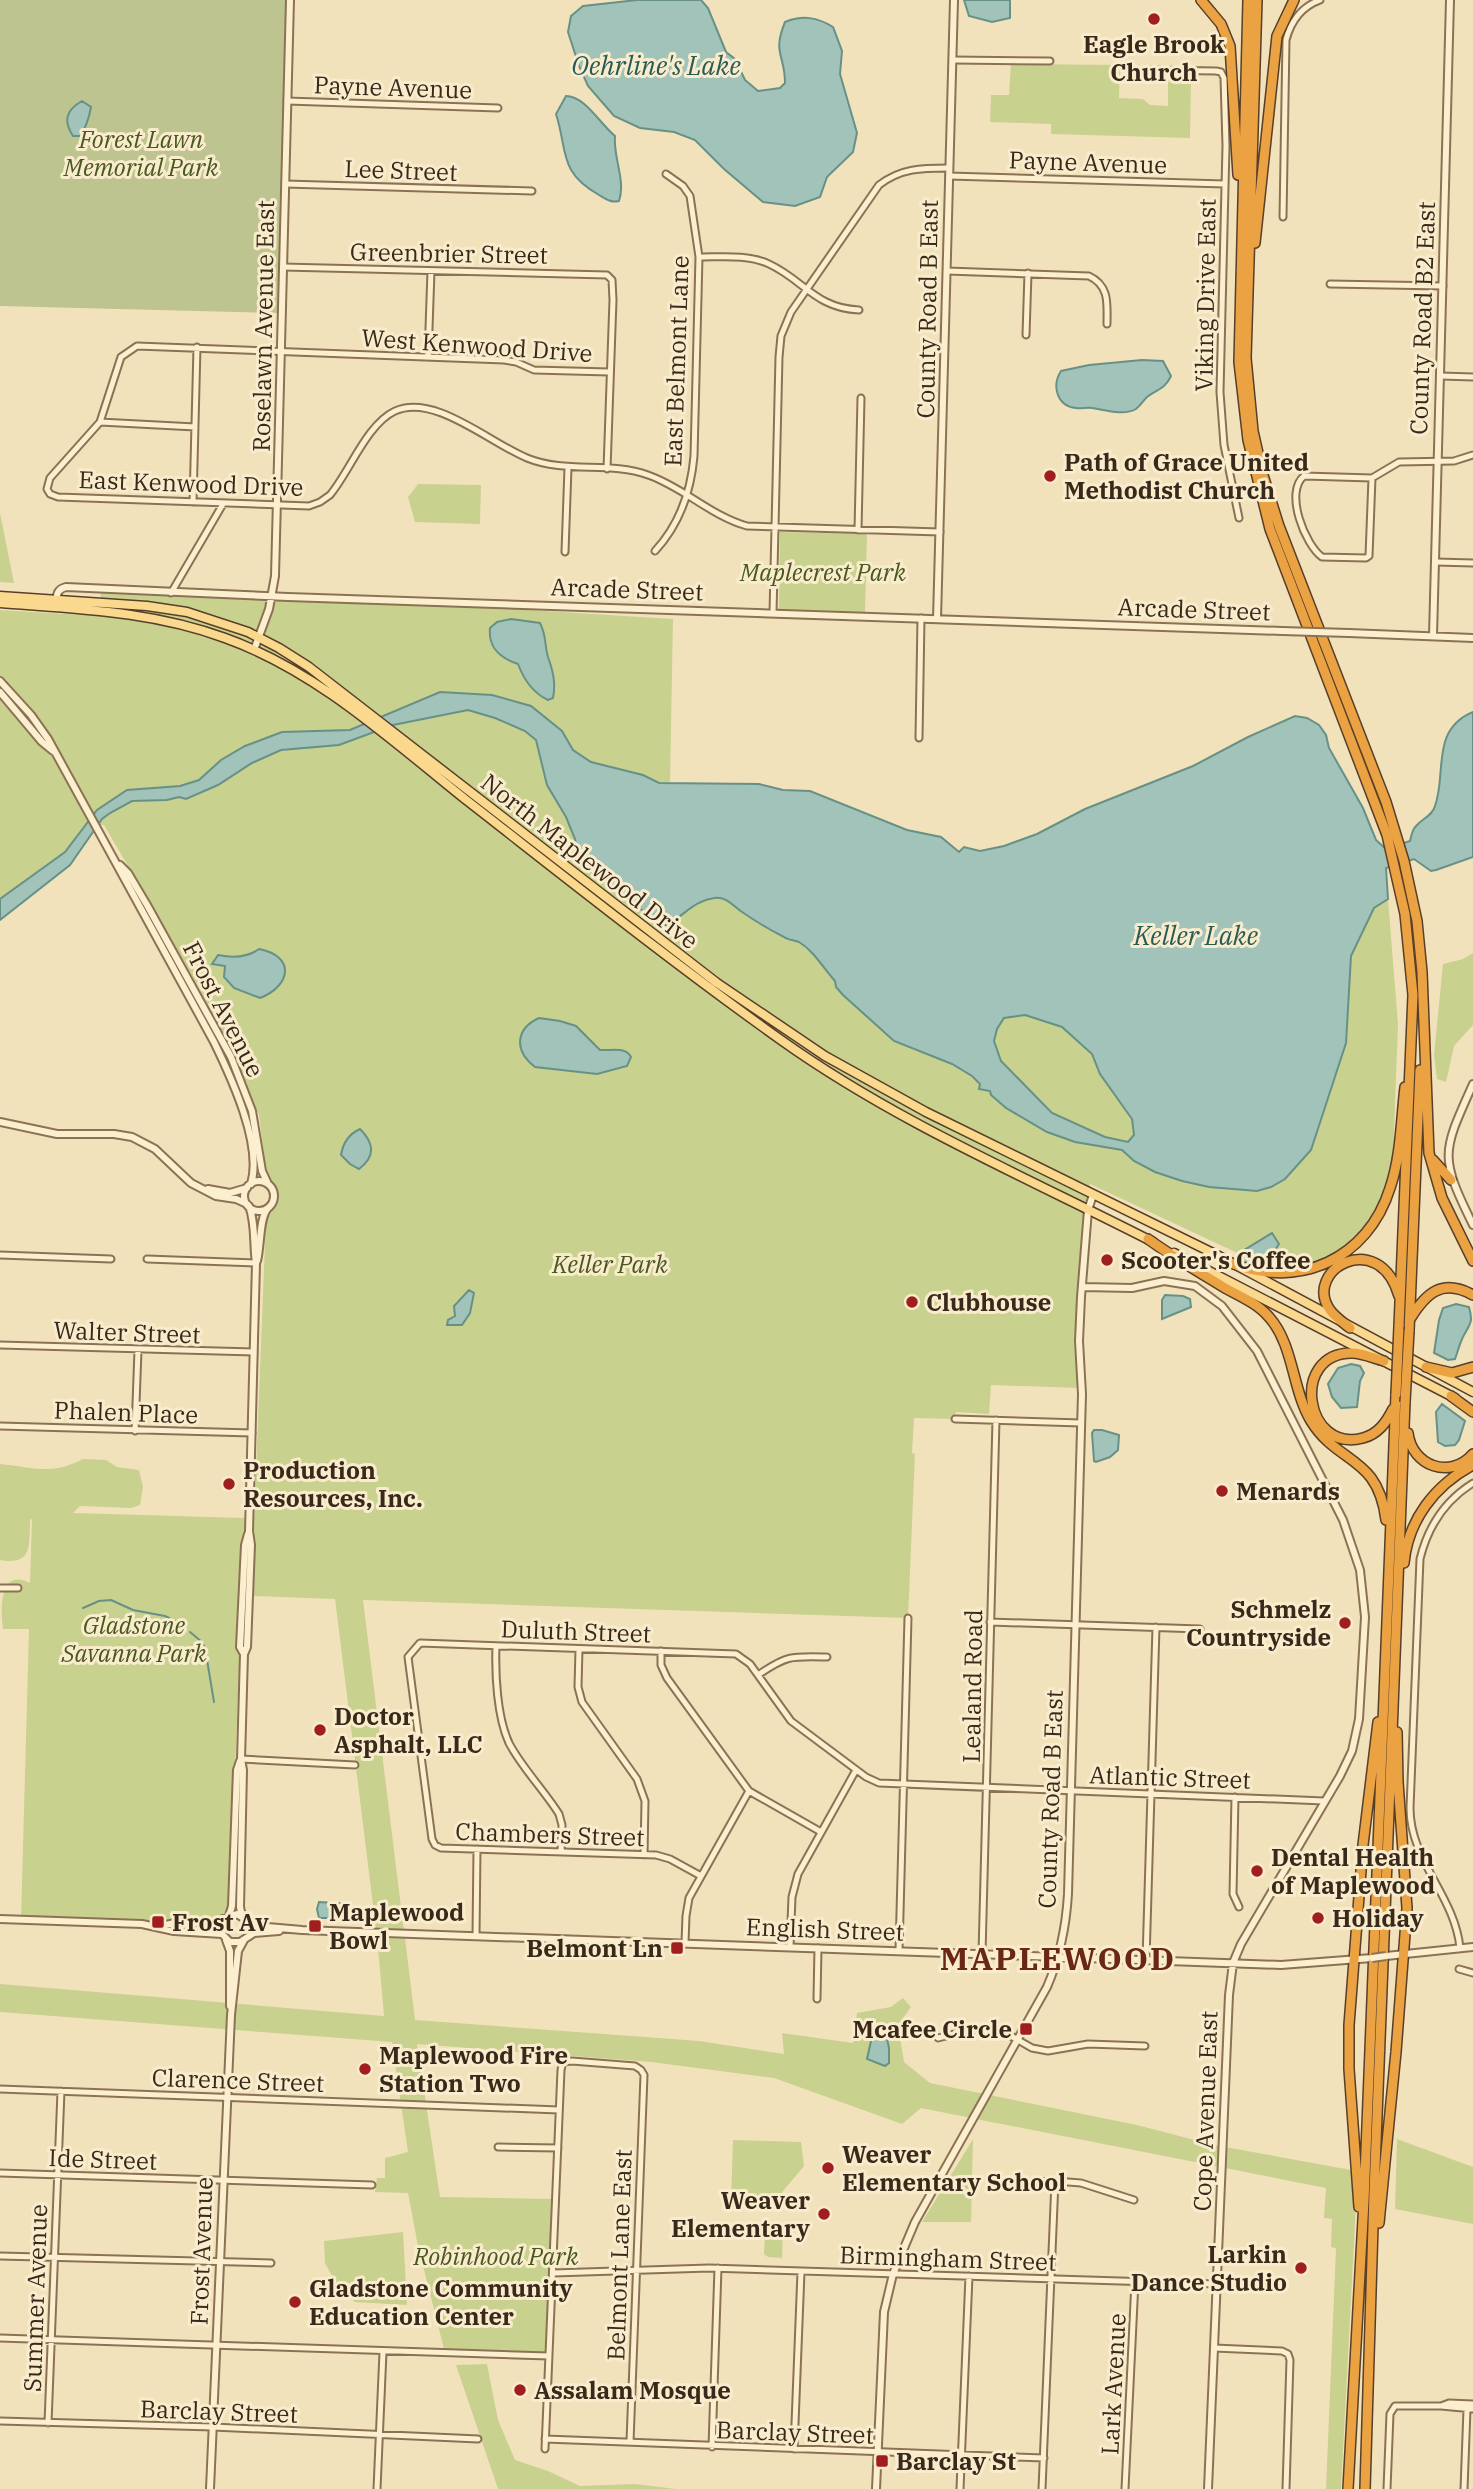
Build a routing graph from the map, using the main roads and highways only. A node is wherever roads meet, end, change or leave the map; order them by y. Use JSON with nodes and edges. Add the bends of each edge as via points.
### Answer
{"nodes":[{"id":1,"x":1201,"y":0,"type":"edge"},
{"id":2,"x":1248,"y":0,"type":"edge"},
{"id":3,"x":1257,"y":0,"type":"edge"},
{"id":4,"x":1294,"y":0,"type":"edge"},
{"id":5,"x":1241,"y":245,"type":"junction"},
{"id":6,"x":1247,"y":314,"type":"junction"},
{"id":7,"x":0,"y":596,"type":"edge"},
{"id":8,"x":29,"y":602,"type":"junction"},
{"id":9,"x":0,"y":603,"type":"edge"},
{"id":10,"x":56,"y":604,"type":"junction"},
{"id":11,"x":357,"y":710,"type":"junction"},
{"id":12,"x":398,"y":741,"type":"junction"},
{"id":13,"x":1391,"y":833,"type":"junction"},
{"id":14,"x":1403,"y":876,"type":"junction"},
{"id":15,"x":1422,"y":981,"type":"junction"},
{"id":16,"x":1413,"y":1019,"type":"junction"},
{"id":17,"x":1429,"y":1153,"type":"junction"},
{"id":18,"x":1451,"y":1180,"type":"road end"},
{"id":19,"x":1148,"y":1239,"type":"junction"},
{"id":20,"x":1473,"y":1262,"type":"edge"},
{"id":21,"x":1231,"y":1263,"type":"junction"},
{"id":22,"x":1473,"y":1295,"type":"edge"},
{"id":23,"x":1401,"y":1308,"type":"junction"},
{"id":24,"x":1409,"y":1326,"type":"junction"},
{"id":25,"x":1350,"y":1328,"type":"junction"},
{"id":26,"x":1384,"y":1360,"type":"junction"},
{"id":27,"x":1426,"y":1367,"type":"junction"},
{"id":28,"x":1473,"y":1367,"type":"edge"},
{"id":29,"x":1473,"y":1392,"type":"edge"},
{"id":30,"x":1451,"y":1396,"type":"joint"},
{"id":31,"x":1399,"y":1399,"type":"junction"},
{"id":32,"x":1473,"y":1409,"type":"edge"},
{"id":33,"x":1473,"y":1454,"type":"edge"},
{"id":34,"x":1473,"y":1465,"type":"edge"},
{"id":35,"x":1389,"y":1564,"type":"junction"},
{"id":36,"x":1396,"y":1627,"type":"junction"},
{"id":37,"x":1395,"y":1640,"type":"junction"},
{"id":38,"x":1384,"y":1685,"type":"junction"},
{"id":39,"x":1372,"y":2267,"type":"junction"},
{"id":40,"x":1358,"y":2300,"type":"junction"},
{"id":41,"x":1348,"y":2489,"type":"edge"},
{"id":42,"x":1365,"y":2489,"type":"edge"}],
"edges":[{"from":1,"to":5,"type":"highway","via":[[1221,24],[1231,56]]},
{"from":2,"to":5,"type":"highway"},
{"from":3,"to":6,"type":"highway"},
{"from":4,"to":6,"type":"highway","via":[[1277,36]]},
{"from":5,"to":13,"type":"highway","via":[[1239,362],[1254,472],[1270,529]]},
{"from":6,"to":13,"type":"highway","via":[[1250,414],[1266,488]]},
{"from":7,"to":8,"type":"main road","name":"Arcade Street"},
{"from":8,"to":9,"type":"main road","name":"Arcade Street"},
{"from":8,"to":10,"type":"main road","name":"Arcade Street"},
{"from":10,"to":11,"type":"main road","name":"North Maplewood Drive","via":[[160,618],[207,631],[254,650]]},
{"from":10,"to":11,"type":"main road","name":"North Maplewood Drive","via":[[164,608],[209,618],[259,637],[309,667]]},
{"from":11,"to":12,"type":"main road","name":"North Maplewood Drive"},
{"from":12,"to":19,"type":"main road","name":"North Maplewood Drive","via":[[552,867],[793,1049],[895,1112]]},
{"from":12,"to":21,"type":"main road","name":"North Maplewood Drive","via":[[785,1032],[885,1091]]},
{"from":13,"to":14,"type":"highway"},
{"from":14,"to":15,"type":"highway","via":[[1417,921]]},
{"from":14,"to":16,"type":"highway"},
{"from":15,"to":17,"type":"highway"},
{"from":15,"to":24,"type":"highway"},
{"from":16,"to":21,"type":"highway","via":[[1394,1177],[1372,1225],[1346,1252],[1306,1272],[1268,1273]]},
{"from":16,"to":23,"type":"highway"},
{"from":17,"to":18,"type":"highway"},
{"from":17,"to":20,"type":"highway","via":[[1442,1198]]},
{"from":19,"to":26,"type":"main road","name":"North Maplewood Drive"},
{"from":19,"to":35,"type":"highway","via":[[1269,1316],[1311,1420],[1323,1436],[1368,1472],[1378,1488],[1385,1508]]},
{"from":21,"to":25,"type":"main road","name":"North Maplewood Drive"},
{"from":22,"to":24,"type":"highway","via":[[1457,1289],[1434,1291],[1423,1299]]},
{"from":23,"to":25,"type":"highway","via":[[1384,1268],[1367,1259],[1347,1261],[1331,1274],[1324,1292],[1330,1310]]},
{"from":23,"to":31,"type":"highway","bridge":true},
{"from":24,"to":31,"type":"highway","bridge":true},
{"from":25,"to":27,"type":"main road","name":"North Maplewood Drive"},
{"from":26,"to":30,"type":"main road","name":"North Maplewood Drive"},
{"from":26,"to":31,"type":"highway","via":[[1353,1353],[1330,1360],[1314,1378],[1312,1408],[1326,1429],[1353,1440],[1380,1430]]},
{"from":27,"to":28,"type":"highway","via":[[1452,1373]]},
{"from":27,"to":29,"type":"main road","name":"North Maplewood Drive"},
{"from":30,"to":32,"type":"highway"},
{"from":31,"to":33,"type":"highway","via":[[1410,1444],[1422,1460],[1450,1468]]},
{"from":31,"to":35,"type":"highway"},
{"from":31,"to":36,"type":"highway"},
{"from":34,"to":36,"type":"highway","via":[[1440,1488],[1416,1520],[1405,1553]]},
{"from":35,"to":38,"type":"highway"},
{"from":36,"to":37,"type":"highway"},
{"from":37,"to":39,"type":"highway"},
{"from":37,"to":39,"type":"highway","via":[[1398,1782],[1407,1895]]},
{"from":38,"to":40,"type":"highway"},
{"from":38,"to":40,"type":"highway","via":[[1374,1746],[1349,2069],[1359,2208]]},
{"from":39,"to":42,"type":"highway"},
{"from":40,"to":41,"type":"highway"}]}
